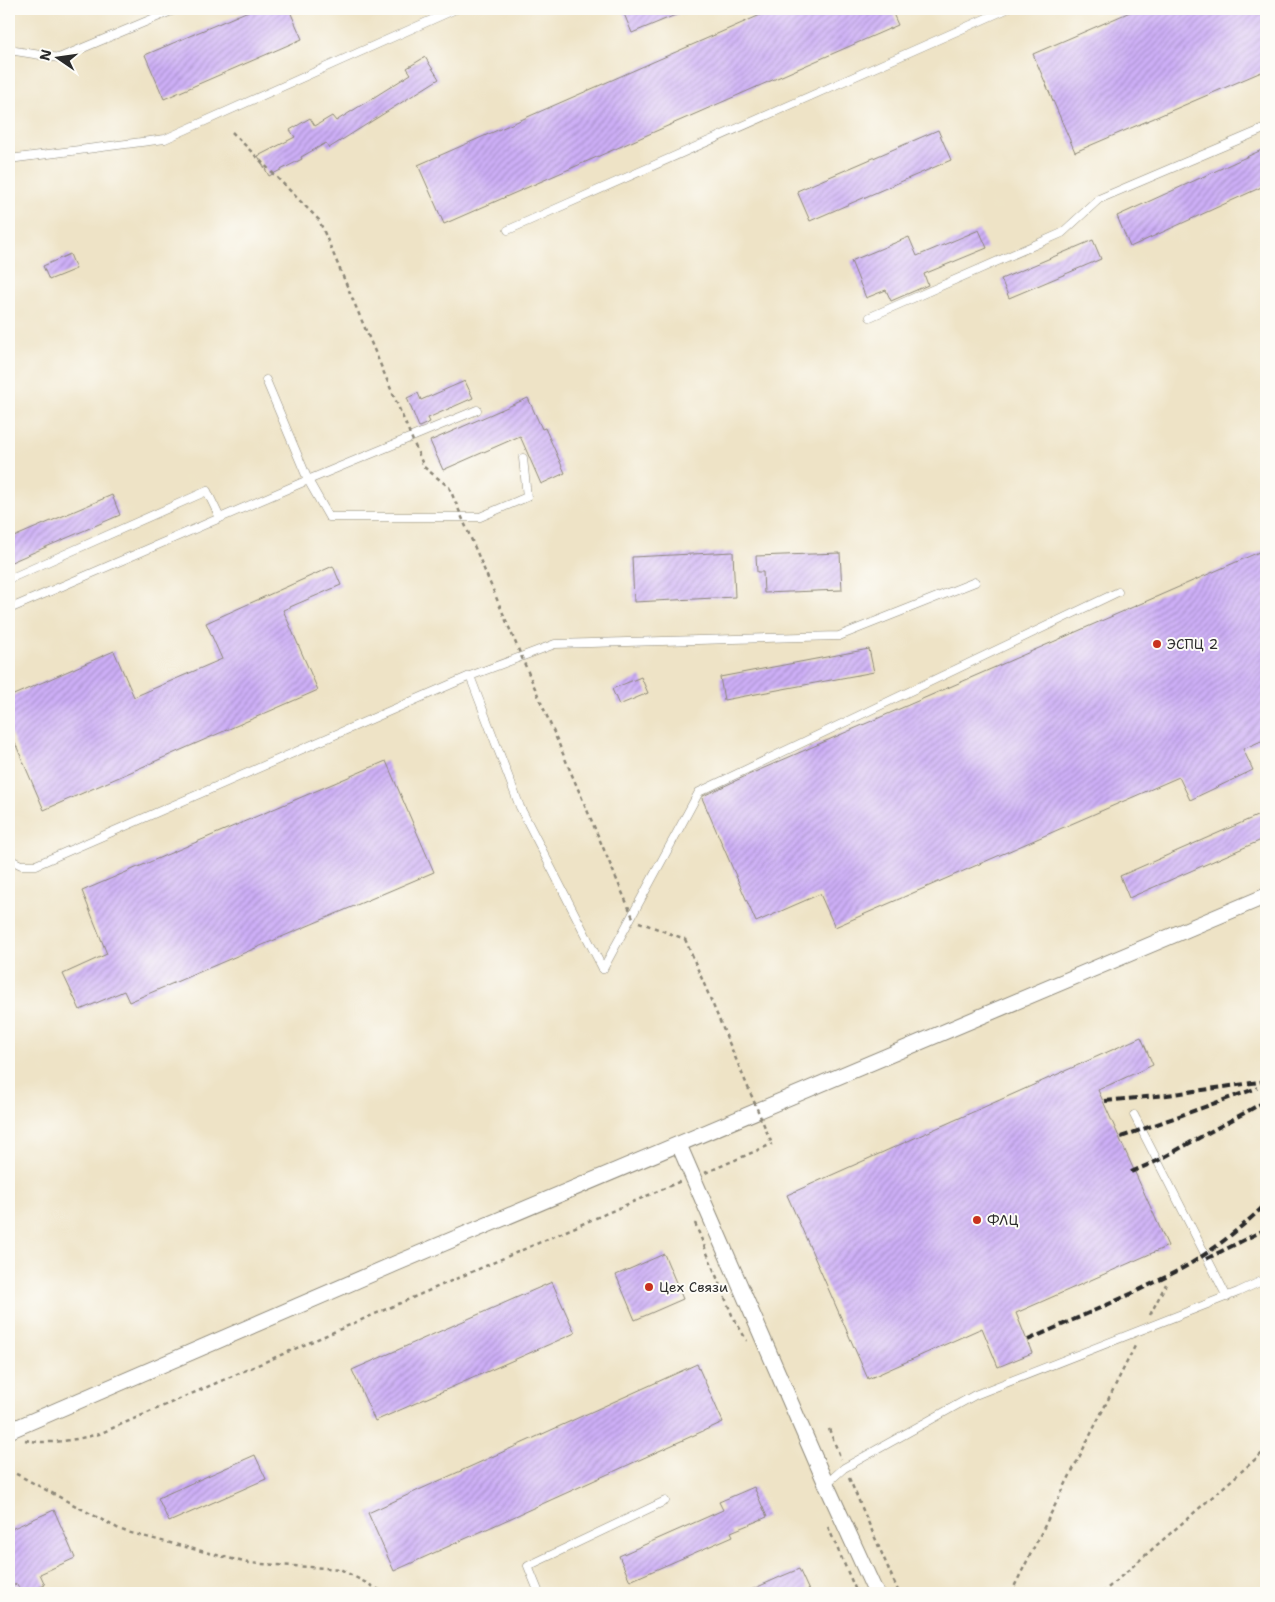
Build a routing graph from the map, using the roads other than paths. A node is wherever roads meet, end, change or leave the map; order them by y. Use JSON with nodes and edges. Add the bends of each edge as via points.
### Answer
{"nodes":[{"id":1,"x":176,"y":9,"type":"edge"},
{"id":2,"x":456,"y":9,"type":"edge"},
{"id":3,"x":1008,"y":9,"type":"edge"},
{"id":4,"x":9,"y":50,"type":"edge"},
{"id":5,"x":1266,"y":128,"type":"edge"},
{"id":6,"x":9,"y":159,"type":"edge"},
{"id":7,"x":508,"y":230,"type":"dead end"},
{"id":8,"x":870,"y":317,"type":"dead end"},
{"id":9,"x":266,"y":380,"type":"dead end"},
{"id":10,"x":477,"y":410,"type":"dead end"},
{"id":11,"x":524,"y":458,"type":"dead end"},
{"id":12,"x":308,"y":480,"type":"junction"},
{"id":13,"x":220,"y":518,"type":"junction"},
{"id":14,"x":9,"y":579,"type":"edge"},
{"id":15,"x":976,"y":582,"type":"dead end"},
{"id":16,"x":1118,"y":592,"type":"dead end"},
{"id":17,"x":9,"y":609,"type":"edge"},
{"id":18,"x":470,"y":676,"type":"junction"},
{"id":19,"x":9,"y":859,"type":"edge"},
{"id":20,"x":1266,"y":896,"type":"edge"},
{"id":21,"x":1134,"y":1115,"type":"dead end"},
{"id":22,"x":679,"y":1145,"type":"junction"},
{"id":23,"x":1266,"y":1279,"type":"edge"},
{"id":24,"x":1227,"y":1297,"type":"junction"},
{"id":25,"x":9,"y":1431,"type":"edge"},
{"id":26,"x":826,"y":1484,"type":"junction"},
{"id":27,"x":665,"y":1502,"type":"dead end"},
{"id":28,"x":539,"y":1593,"type":"edge"},
{"id":29,"x":876,"y":1593,"type":"edge"}],
"edges":[{"from":1,"to":4,"type":"lane","via":[[59,58]]},
{"from":2,"to":6,"type":"lane","via":[[165,139]]},
{"from":3,"to":7,"type":"lane"},
{"from":5,"to":8,"type":"lane","via":[[1099,199],[1062,233]]},
{"from":9,"to":12,"type":"lane"},
{"from":10,"to":12,"type":"lane"},
{"from":11,"to":12,"type":"lane","via":[[527,497],[480,517],[329,517]]},
{"from":12,"to":13,"type":"lane"},
{"from":13,"to":14,"type":"lane","via":[[207,491]]},
{"from":13,"to":17,"type":"lane"},
{"from":15,"to":18,"type":"lane","via":[[839,636],[555,644]]},
{"from":16,"to":18,"type":"lane","via":[[699,792],[603,969],[520,807]]},
{"from":18,"to":19,"type":"lane","via":[[36,865],[21,865]]},
{"from":20,"to":22,"type":"street"},
{"from":21,"to":24,"type":"lane"},
{"from":22,"to":25,"type":"street"},
{"from":22,"to":26,"type":"street"},
{"from":23,"to":24,"type":"lane"},
{"from":24,"to":26,"type":"lane","via":[[975,1395],[844,1468]]},
{"from":26,"to":29,"type":"street"},
{"from":27,"to":28,"type":"lane","via":[[528,1566]]}]}
